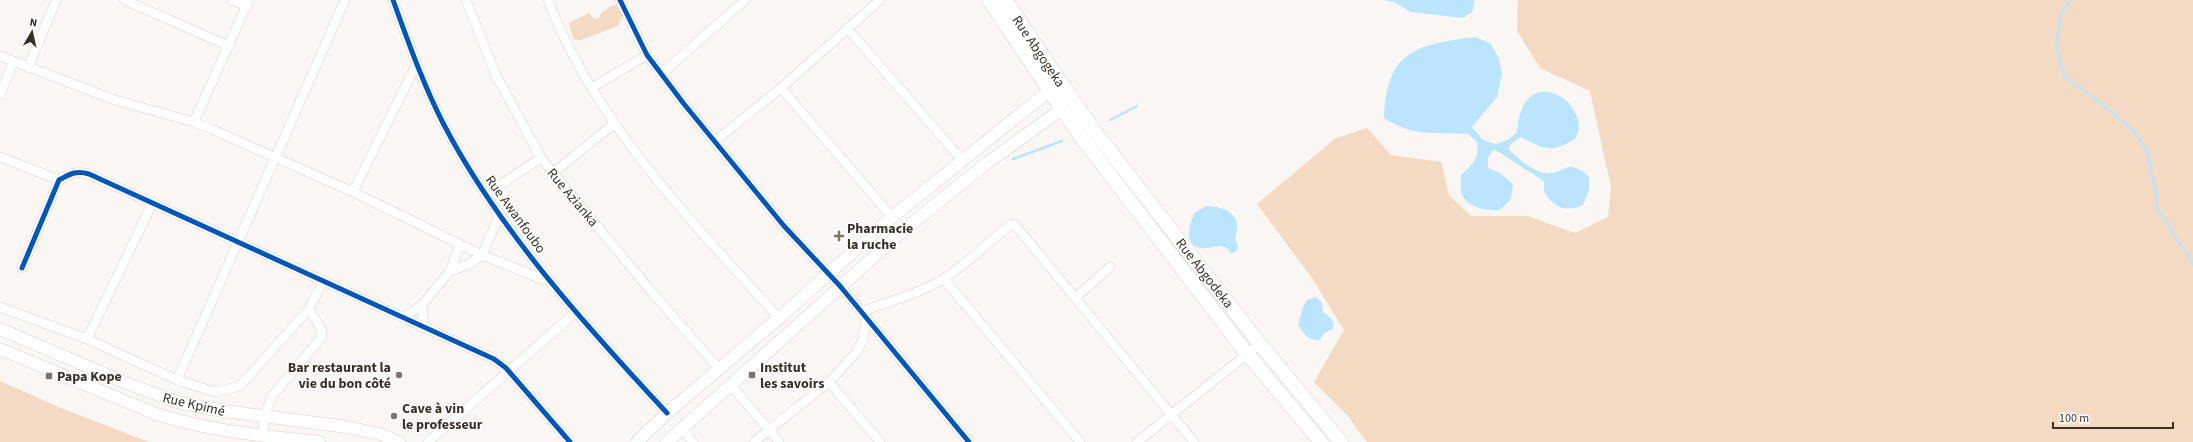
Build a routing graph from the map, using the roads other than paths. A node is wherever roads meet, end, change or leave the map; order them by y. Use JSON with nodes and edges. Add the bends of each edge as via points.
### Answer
{"nodes":[{"id":1,"x":56,"y":0,"type":"edge"},
{"id":2,"x":124,"y":0,"type":"edge"},
{"id":3,"x":232,"y":0,"type":"edge"},
{"id":4,"x":345,"y":0,"type":"edge"},
{"id":5,"x":393,"y":0,"type":"edge"},
{"id":6,"x":466,"y":0,"type":"edge"},
{"id":7,"x":548,"y":0,"type":"edge"},
{"id":8,"x":620,"y":0,"type":"edge"},
{"id":9,"x":745,"y":0,"type":"edge"},
{"id":10,"x":880,"y":0,"type":"edge"},
{"id":11,"x":989,"y":0,"type":"edge"},
{"id":12,"x":1005,"y":0,"type":"edge"},
{"id":13,"x":248,"y":3,"type":"edge"},
{"id":14,"x":847,"y":28,"type":"junction"},
{"id":15,"x":229,"y":46,"type":"junction"},
{"id":16,"x":647,"y":55,"type":"junction"},
{"id":17,"x":0,"y":56,"type":"edge"},
{"id":18,"x":13,"y":62,"type":"junction"},
{"id":19,"x":417,"y":63,"type":"junction"},
{"id":20,"x":28,"y":68,"type":"junction"},
{"id":21,"x":661,"y":74,"type":"junction"},
{"id":22,"x":593,"y":87,"type":"junction"},
{"id":23,"x":781,"y":88,"type":"junction"},
{"id":24,"x":1049,"y":91,"type":"junction"},
{"id":25,"x":0,"y":95,"type":"edge"},
{"id":26,"x":1067,"y":105,"type":"junction"},
{"id":27,"x":194,"y":122,"type":"junction"},
{"id":28,"x":615,"y":123,"type":"junction"},
{"id":29,"x":715,"y":140,"type":"junction"},
{"id":30,"x":276,"y":156,"type":"junction"},
{"id":31,"x":0,"y":157,"type":"edge"},
{"id":32,"x":541,"y":158,"type":"junction"},
{"id":33,"x":962,"y":160,"type":"junction"},
{"id":34,"x":553,"y":173,"type":"junction"},
{"id":35,"x":59,"y":180,"type":"junction"},
{"id":36,"x":353,"y":192,"type":"junction"},
{"id":37,"x":486,"y":194,"type":"junction"},
{"id":38,"x":153,"y":202,"type":"junction"},
{"id":39,"x":500,"y":214,"type":"junction"},
{"id":40,"x":892,"y":217,"type":"junction"},
{"id":41,"x":237,"y":241,"type":"junction"},
{"id":42,"x":460,"y":244,"type":"junction"},
{"id":43,"x":482,"y":255,"type":"junction"},
{"id":44,"x":1110,"y":267,"type":"dead end"},
{"id":45,"x":22,"y":268,"type":"dead end"},
{"id":46,"x":450,"y":271,"type":"junction"},
{"id":47,"x":828,"y":273,"type":"junction"},
{"id":48,"x":944,"y":279,"type":"junction"},
{"id":49,"x":324,"y":280,"type":"junction"},
{"id":50,"x":552,"y":283,"type":"junction"},
{"id":51,"x":840,"y":286,"type":"junction"},
{"id":52,"x":1075,"y":298,"type":"junction"},
{"id":53,"x":422,"y":305,"type":"junction"},
{"id":54,"x":0,"y":307,"type":"edge"},
{"id":55,"x":309,"y":309,"type":"junction"},
{"id":56,"x":577,"y":311,"type":"junction"},
{"id":57,"x":863,"y":316,"type":"junction"},
{"id":58,"x":403,"y":318,"type":"junction"},
{"id":59,"x":779,"y":318,"type":"junction"},
{"id":60,"x":424,"y":328,"type":"junction"},
{"id":61,"x":0,"y":329,"type":"edge"},
{"id":62,"x":87,"y":339,"type":"junction"},
{"id":63,"x":1260,"y":344,"type":"junction"},
{"id":64,"x":0,"y":349,"type":"edge"},
{"id":65,"x":1248,"y":354,"type":"junction"},
{"id":66,"x":719,"y":369,"type":"junction"},
{"id":67,"x":508,"y":370,"type":"junction"},
{"id":68,"x":177,"y":380,"type":"junction"},
{"id":69,"x":829,"y":382,"type":"junction"},
{"id":70,"x":731,"y":385,"type":"junction"},
{"id":71,"x":667,"y":413,"type":"junction"},
{"id":72,"x":1171,"y":414,"type":"junction"},
{"id":73,"x":264,"y":417,"type":"junction"},
{"id":74,"x":681,"y":428,"type":"junction"},
{"id":75,"x":769,"y":430,"type":"junction"},
{"id":76,"x":263,"y":437,"type":"junction"},
{"id":77,"x":319,"y":442,"type":"edge"},
{"id":78,"x":399,"y":442,"type":"edge"},
{"id":79,"x":428,"y":442,"type":"edge"},
{"id":80,"x":570,"y":442,"type":"edge"},
{"id":81,"x":637,"y":442,"type":"edge"},
{"id":82,"x":667,"y":442,"type":"edge"},
{"id":83,"x":693,"y":442,"type":"edge"},
{"id":84,"x":754,"y":442,"type":"edge"},
{"id":85,"x":779,"y":442,"type":"edge"},
{"id":86,"x":880,"y":442,"type":"edge"},
{"id":87,"x":969,"y":442,"type":"edge"},
{"id":88,"x":1080,"y":442,"type":"edge"},
{"id":89,"x":1137,"y":442,"type":"edge"},
{"id":90,"x":1194,"y":442,"type":"edge"},
{"id":91,"x":1321,"y":442,"type":"edge"},
{"id":92,"x":1341,"y":442,"type":"edge"}],
"edges":[{"from":1,"to":20,"type":"street"},
{"from":2,"to":15,"type":"street"},
{"from":3,"to":13,"type":"street"},
{"from":4,"to":30,"type":"street"},
{"from":5,"to":19,"type":"street","name":"Rue Awanfoubo"},
{"from":6,"to":32,"type":"street","name":"Rue Azianka","via":[[496,75]]},
{"from":7,"to":22,"type":"street"},
{"from":8,"to":16,"type":"street"},
{"from":9,"to":21,"type":"street"},
{"from":10,"to":14,"type":"street"},
{"from":11,"to":24,"type":"main road","name":"Rue Abgogeka"},
{"from":12,"to":26,"type":"main road","name":"Rue Abgogeka"},
{"from":13,"to":15,"type":"street"},
{"from":14,"to":23,"type":"street"},
{"from":14,"to":33,"type":"street"},
{"from":15,"to":27,"type":"street"},
{"from":16,"to":21,"type":"street"},
{"from":16,"to":22,"type":"street"},
{"from":17,"to":18,"type":"street"},
{"from":18,"to":20,"type":"street"},
{"from":18,"to":25,"type":"street"},
{"from":19,"to":36,"type":"street"},
{"from":19,"to":37,"type":"street","name":"Rue Awanfoubo","via":[[443,123]]},
{"from":20,"to":27,"type":"street","via":[[115,100]]},
{"from":21,"to":29,"type":"street"},
{"from":22,"to":28,"type":"street"},
{"from":23,"to":29,"type":"street"},
{"from":23,"to":40,"type":"street"},
{"from":24,"to":26,"type":"main road","name":"Rue Abgogeka"},
{"from":24,"to":33,"type":"main road"},
{"from":26,"to":51,"type":"main road","via":[[987,163],[905,229]]},
{"from":26,"to":63,"type":"main road","name":"Rue Abgodeka"},
{"from":26,"to":65,"type":"main road","name":"Rue Abgodeka"},
{"from":27,"to":30,"type":"street"},
{"from":28,"to":34,"type":"street"},
{"from":28,"to":59,"type":"street","via":[[672,198]]},
{"from":29,"to":47,"type":"street","via":[[784,226]]},
{"from":30,"to":36,"type":"street"},
{"from":30,"to":41,"type":"street"},
{"from":31,"to":35,"type":"street"},
{"from":32,"to":34,"type":"street","name":"Rue Azianka"},
{"from":32,"to":37,"type":"street"},
{"from":33,"to":40,"type":"main road"},
{"from":34,"to":66,"type":"street","name":"Rue Azianka"},
{"from":35,"to":38,"type":"street","via":[[79,171]]},
{"from":35,"to":45,"type":"street"},
{"from":36,"to":42,"type":"street"},
{"from":37,"to":39,"type":"street","name":"Rue Awanfoubo"},
{"from":38,"to":41,"type":"street"},
{"from":38,"to":62,"type":"street"},
{"from":39,"to":43,"type":"street"},
{"from":39,"to":50,"type":"street","name":"Rue Awanfoubo"},
{"from":40,"to":47,"type":"main road"},
{"from":41,"to":49,"type":"street"},
{"from":41,"to":68,"type":"street"},
{"from":42,"to":43,"type":"street"},
{"from":42,"to":46,"type":"street"},
{"from":43,"to":46,"type":"street","via":[[469,264]]},
{"from":43,"to":50,"type":"street"},
{"from":44,"to":52,"type":"street"},
{"from":46,"to":53,"type":"street"},
{"from":47,"to":51,"type":"street"},
{"from":47,"to":59,"type":"main road"},
{"from":48,"to":52,"type":"street","via":[[1012,224],[1019,228]]},
{"from":48,"to":57,"type":"street"},
{"from":48,"to":88,"type":"street"},
{"from":49,"to":55,"type":"street"},
{"from":49,"to":58,"type":"street"},
{"from":50,"to":56,"type":"street","name":"Rue Awanfoubo"},
{"from":51,"to":57,"type":"street"},
{"from":51,"to":70,"type":"main road"},
{"from":52,"to":72,"type":"street"},
{"from":53,"to":58,"type":"street"},
{"from":53,"to":60,"type":"street"},
{"from":54,"to":62,"type":"street"},
{"from":55,"to":68,"type":"street","via":[[240,386],[215,392]]},
{"from":55,"to":73,"type":"street","via":[[321,329],[322,337],[272,396]]},
{"from":56,"to":67,"type":"street"},
{"from":56,"to":71,"type":"street","name":"Rue Awanfoubo"},
{"from":57,"to":69,"type":"street","via":[[861,346]]},
{"from":57,"to":87,"type":"street"},
{"from":58,"to":60,"type":"street"},
{"from":59,"to":66,"type":"main road"},
{"from":60,"to":67,"type":"street","via":[[494,359]]},
{"from":61,"to":73,"type":"main road","name":"Rue Kpimé","via":[[177,402]]},
{"from":62,"to":68,"type":"street"},
{"from":63,"to":65,"type":"street"},
{"from":63,"to":92,"type":"main road","name":"Rue Abgodeka"},
{"from":64,"to":76,"type":"main road","name":"Rue Kpimé","via":[[156,414],[193,425]]},
{"from":65,"to":72,"type":"street"},
{"from":65,"to":91,"type":"main road","name":"Rue Abgodeka"},
{"from":66,"to":71,"type":"main road"},
{"from":67,"to":79,"type":"street"},
{"from":67,"to":80,"type":"street"},
{"from":69,"to":75,"type":"street"},
{"from":69,"to":86,"type":"street"},
{"from":70,"to":74,"type":"main road"},
{"from":70,"to":75,"type":"street"},
{"from":71,"to":81,"type":"main road"},
{"from":72,"to":89,"type":"street"},
{"from":72,"to":90,"type":"street"},
{"from":73,"to":76,"type":"street"},
{"from":73,"to":78,"type":"main road","name":"Rue Kpimé","via":[[319,422],[366,431]]},
{"from":74,"to":82,"type":"main road"},
{"from":74,"to":83,"type":"street"},
{"from":75,"to":84,"type":"street"},
{"from":75,"to":85,"type":"street"},
{"from":76,"to":77,"type":"main road","name":"Rue Kpimé"}]}
